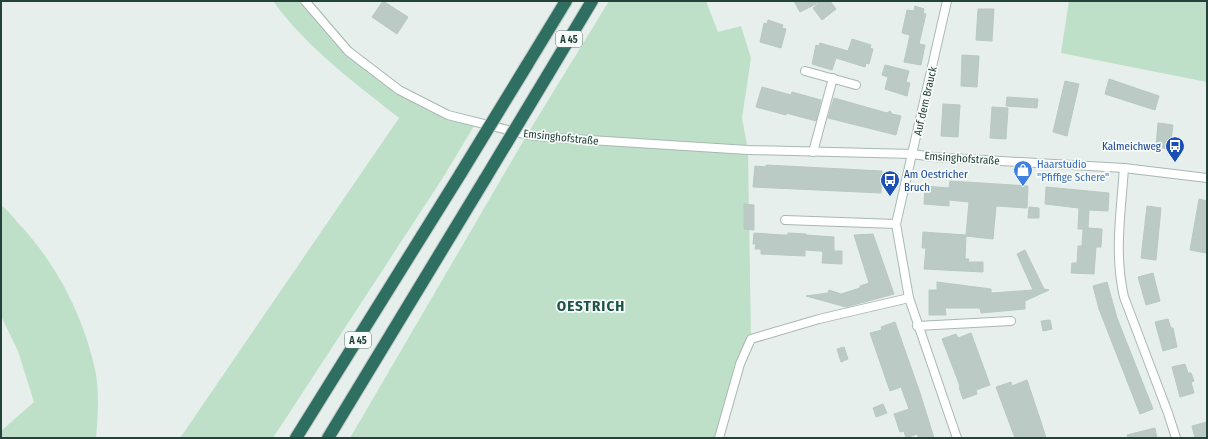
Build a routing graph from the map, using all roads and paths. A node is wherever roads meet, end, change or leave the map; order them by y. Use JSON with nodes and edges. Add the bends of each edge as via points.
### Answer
{"nodes":[{"id":1,"x":305,"y":1,"type":"edge"},
{"id":2,"x":566,"y":1,"type":"edge"},
{"id":3,"x":592,"y":1,"type":"edge"},
{"id":4,"x":947,"y":1,"type":"edge"},
{"id":5,"x":805,"y":71,"type":"dead end"},
{"id":6,"x":833,"y":78,"type":"junction"},
{"id":7,"x":856,"y":85,"type":"dead end"},
{"id":8,"x":813,"y":152,"type":"junction"},
{"id":9,"x":913,"y":154,"type":"junction"},
{"id":10,"x":1124,"y":168,"type":"junction"},
{"id":11,"x":1207,"y":178,"type":"edge"},
{"id":12,"x":785,"y":220,"type":"dead end"},
{"id":13,"x":896,"y":224,"type":"junction"},
{"id":14,"x":909,"y":298,"type":"junction"},
{"id":15,"x":1011,"y":321,"type":"dead end"},
{"id":16,"x":917,"y":326,"type":"junction"},
{"id":17,"x":296,"y":438,"type":"edge"},
{"id":18,"x":328,"y":438,"type":"edge"},
{"id":19,"x":719,"y":438,"type":"edge"},
{"id":20,"x":957,"y":438,"type":"edge"},
{"id":21,"x":1176,"y":438,"type":"edge"}],
"edges":[{"from":1,"to":8,"type":"street","name":"Emsinghofstraße","via":[[348,51],[399,90],[448,115],[546,138]]},
{"from":2,"to":17,"type":"highway","number":"A 45","bridge":true},
{"from":3,"to":18,"type":"highway","number":"A 45","bridge":true},
{"from":4,"to":9,"type":"street","name":"Auf dem Brauck"},
{"from":5,"to":6,"type":"street"},
{"from":6,"to":7,"type":"street"},
{"from":6,"to":8,"type":"street"},
{"from":8,"to":9,"type":"street","name":"Emsinghofstraße"},
{"from":9,"to":10,"type":"street","name":"Emsinghofstraße","via":[[940,158]]},
{"from":9,"to":13,"type":"street","name":"Auf dem Brauck"},
{"from":10,"to":11,"type":"street","name":"Emsinghofstraße"},
{"from":10,"to":21,"type":"street","via":[[1118,239],[1120,280]]},
{"from":12,"to":13,"type":"street"},
{"from":13,"to":14,"type":"street","name":"Auf dem Brauck"},
{"from":14,"to":16,"type":"street","name":"Auf dem Brauck"},
{"from":14,"to":19,"type":"street","via":[[819,319],[751,339],[740,364]]},
{"from":15,"to":16,"type":"street"},
{"from":16,"to":20,"type":"street","name":"Auf dem Brauck"}]}
